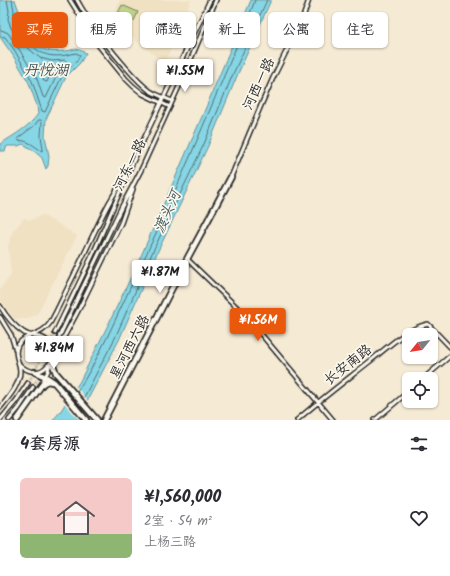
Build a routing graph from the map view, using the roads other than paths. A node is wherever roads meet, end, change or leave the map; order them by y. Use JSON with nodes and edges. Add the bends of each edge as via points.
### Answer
{"nodes":[{"id":1,"x":70,"y":0,"type":"edge"},
{"id":2,"x":77,"y":0,"type":"edge"},
{"id":3,"x":210,"y":0,"type":"edge"},
{"id":4,"x":216,"y":0,"type":"edge"},
{"id":5,"x":309,"y":0,"type":"edge"},
{"id":6,"x":163,"y":97,"type":"junction"},
{"id":7,"x":172,"y":102,"type":"junction"},
{"id":8,"x":161,"y":103,"type":"junction"},
{"id":9,"x":170,"y":107,"type":"junction"},
{"id":10,"x":131,"y":166,"type":"junction"},
{"id":11,"x":231,"y":177,"type":"joint"},
{"id":12,"x":137,"y":178,"type":"junction"},
{"id":13,"x":187,"y":259,"type":"junction"},
{"id":14,"x":0,"y":306,"type":"edge"},
{"id":15,"x":0,"y":317,"type":"edge"},
{"id":16,"x":55,"y":333,"type":"tunnel mouth"},
{"id":17,"x":32,"y":336,"type":"junction"},
{"id":18,"x":59,"y":337,"type":"tunnel mouth"},
{"id":19,"x":450,"y":347,"type":"edge"},
{"id":20,"x":16,"y":352,"type":"junction"},
{"id":21,"x":52,"y":352,"type":"joint"},
{"id":22,"x":450,"y":356,"type":"edge"},
{"id":23,"x":51,"y":361,"type":"junction"},
{"id":24,"x":19,"y":364,"type":"junction"},
{"id":25,"x":35,"y":372,"type":"junction"},
{"id":26,"x":431,"y":372,"type":"edge"},
{"id":27,"x":46,"y":376,"type":"junction"},
{"id":28,"x":28,"y":383,"type":"tunnel mouth"},
{"id":29,"x":54,"y":383,"type":"junction"},
{"id":30,"x":33,"y":387,"type":"tunnel mouth"},
{"id":31,"x":37,"y":391,"type":"junction"},
{"id":32,"x":402,"y":397,"type":"edge"},
{"id":33,"x":318,"y":402,"type":"junction"},
{"id":34,"x":0,"y":408,"type":"edge"},
{"id":35,"x":95,"y":418,"type":"edge"},
{"id":36,"x":0,"y":420,"type":"edge"},
{"id":37,"x":9,"y":420,"type":"edge"},
{"id":38,"x":17,"y":420,"type":"edge"},
{"id":39,"x":86,"y":420,"type":"edge"},
{"id":40,"x":104,"y":420,"type":"edge"},
{"id":41,"x":297,"y":420,"type":"edge"},
{"id":42,"x":333,"y":420,"type":"edge"},
{"id":43,"x":375,"y":420,"type":"edge"}],
"edges":[{"from":1,"to":8,"type":"street","via":[[99,46],[125,78],[143,94]]},
{"from":2,"to":6,"type":"street","via":[[99,35],[127,69],[150,91]]},
{"from":3,"to":6,"type":"street","name":"河东一路"},
{"from":4,"to":7,"type":"street","name":"河东一路"},
{"from":5,"to":11,"type":"street","name":"河西一路"},
{"from":6,"to":7,"type":"street"},
{"from":6,"to":8,"type":"street","name":"河东一路"},
{"from":7,"to":9,"type":"street","name":"河东一路"},
{"from":8,"to":9,"type":"street"},
{"from":8,"to":10,"type":"street","name":"河东一路"},
{"from":9,"to":12,"type":"street","name":"河东一路"},
{"from":10,"to":16,"type":"street","name":"河东一路"},
{"from":10,"to":17,"type":"street","via":[[110,201],[51,321],[42,331]]},
{"from":11,"to":13,"type":"street","name":"星河西六路"},
{"from":12,"to":18,"type":"street","name":"河东一路"},
{"from":12,"to":23,"type":"street","via":[[121,223]]},
{"from":13,"to":33,"type":"street","via":[[245,315]]},
{"from":13,"to":40,"type":"street","name":"星河西六路"},
{"from":14,"to":17,"type":"street","via":[[17,328]]},
{"from":15,"to":20,"type":"street","via":[[11,335]]},
{"from":17,"to":20,"type":"street","via":[[21,341]]},
{"from":17,"to":21,"type":"street","via":[[47,341]]},
{"from":19,"to":33,"type":"street","name":"长安南路","via":[[428,324],[420,326],[403,335]]},
{"from":20,"to":24,"type":"street"},
{"from":21,"to":23,"type":"street"},
{"from":22,"to":26,"type":"street"},
{"from":23,"to":25,"type":"street","via":[[47,367]]},
{"from":23,"to":27,"type":"street"},
{"from":23,"to":35,"type":"street","via":[[59,377]]},
{"from":24,"to":25,"type":"street"},
{"from":24,"to":34,"type":"street","via":[[17,384]]},
{"from":25,"to":27,"type":"street"},
{"from":27,"to":29,"type":"street"},
{"from":27,"to":31,"type":"street"},
{"from":28,"to":36,"type":"street"},
{"from":29,"to":31,"type":"street","via":[[45,382]]},
{"from":29,"to":39,"type":"street"},
{"from":30,"to":37,"type":"street"},
{"from":31,"to":38,"type":"street"},
{"from":32,"to":43,"type":"street"},
{"from":33,"to":41,"type":"street","name":"长安南路"},
{"from":33,"to":42,"type":"street"}]}
